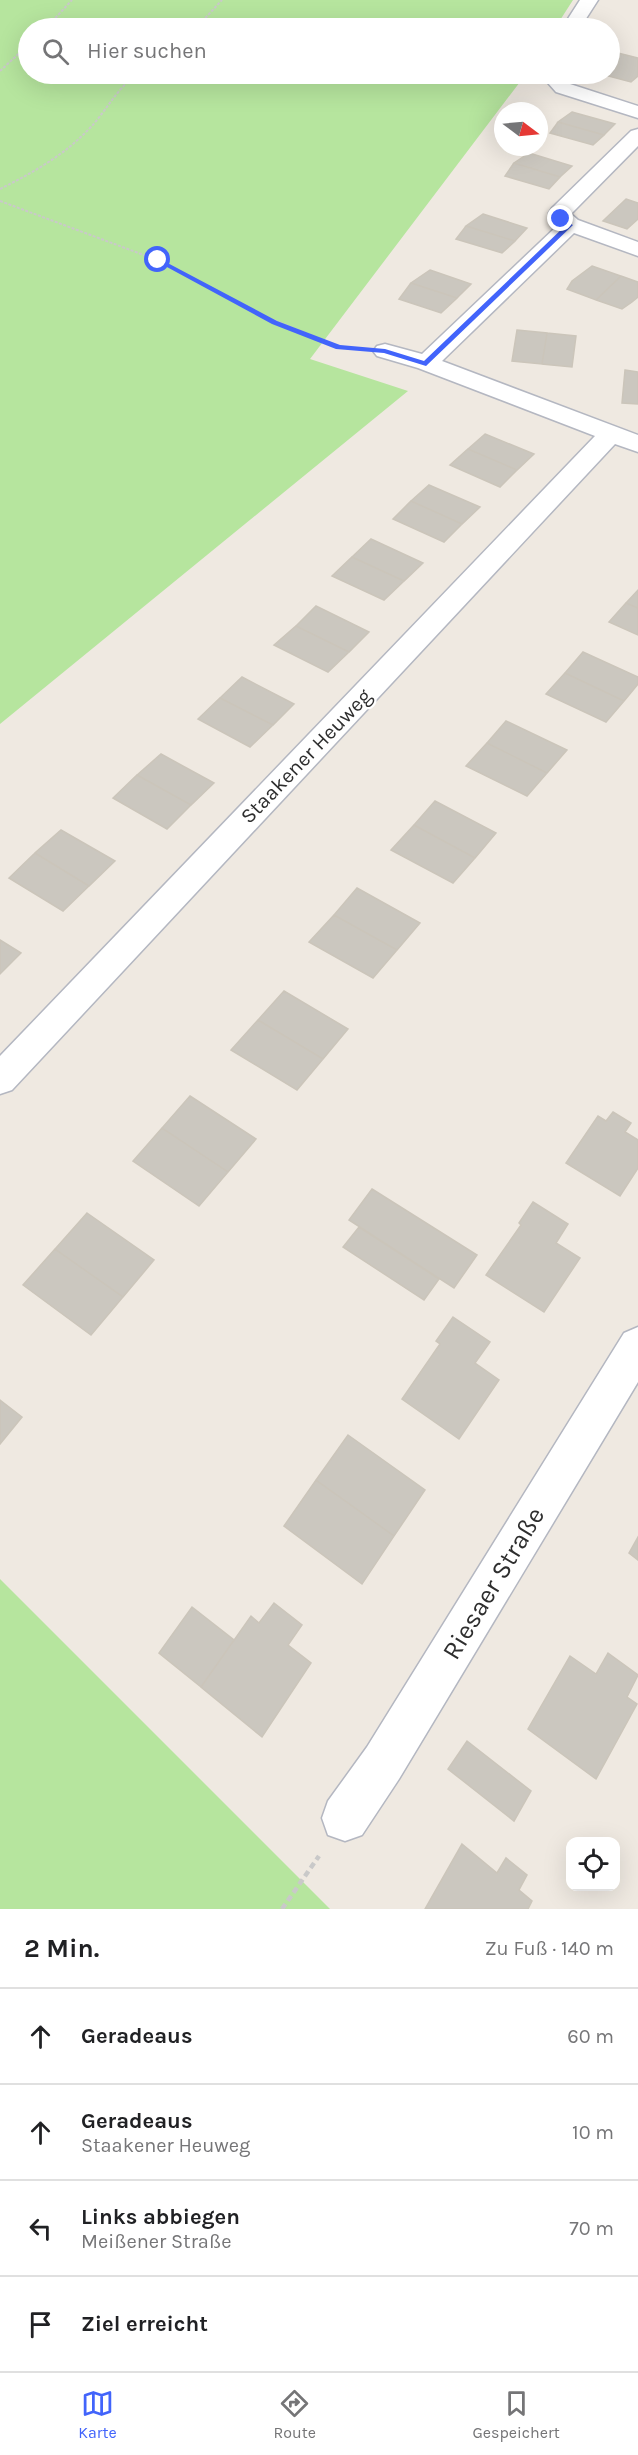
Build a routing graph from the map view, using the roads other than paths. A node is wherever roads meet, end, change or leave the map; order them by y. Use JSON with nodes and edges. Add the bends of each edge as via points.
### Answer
{"nodes":[{"id":1,"x":589,"y":0,"type":"edge"},
{"id":2,"x":577,"y":18,"type":"edge"},
{"id":3,"x":565,"y":84,"type":"edge"},
{"id":4,"x":638,"y":112,"type":"edge"},
{"id":5,"x":638,"y":135,"type":"edge"},
{"id":6,"x":570,"y":225,"type":"junction"},
{"id":7,"x":638,"y":249,"type":"edge"},
{"id":8,"x":385,"y":351,"type":"road end"},
{"id":9,"x":426,"y":363,"type":"junction"},
{"id":10,"x":625,"y":438,"type":"edge"},
{"id":11,"x":0,"y":1079,"type":"edge"},
{"id":12,"x":638,"y":1346,"type":"edge"},
{"id":13,"x":345,"y":1818,"type":"road end"}],
"edges":[{"from":1,"to":2,"type":"street"},
{"from":3,"to":4,"type":"street"},
{"from":5,"to":6,"type":"street","via":[[565,206],[561,219]]},
{"from":6,"to":7,"type":"street"},
{"from":6,"to":9,"type":"street"},
{"from":8,"to":9,"type":"street","name":"Staakener Heuweg"},
{"from":9,"to":10,"type":"street","name":"Staakener Heuweg"},
{"from":10,"to":11,"type":"street","name":"Staakener Heuweg"},
{"from":12,"to":13,"type":"street","name":"Riesaer Straße","via":[[383,1763]]}]}
